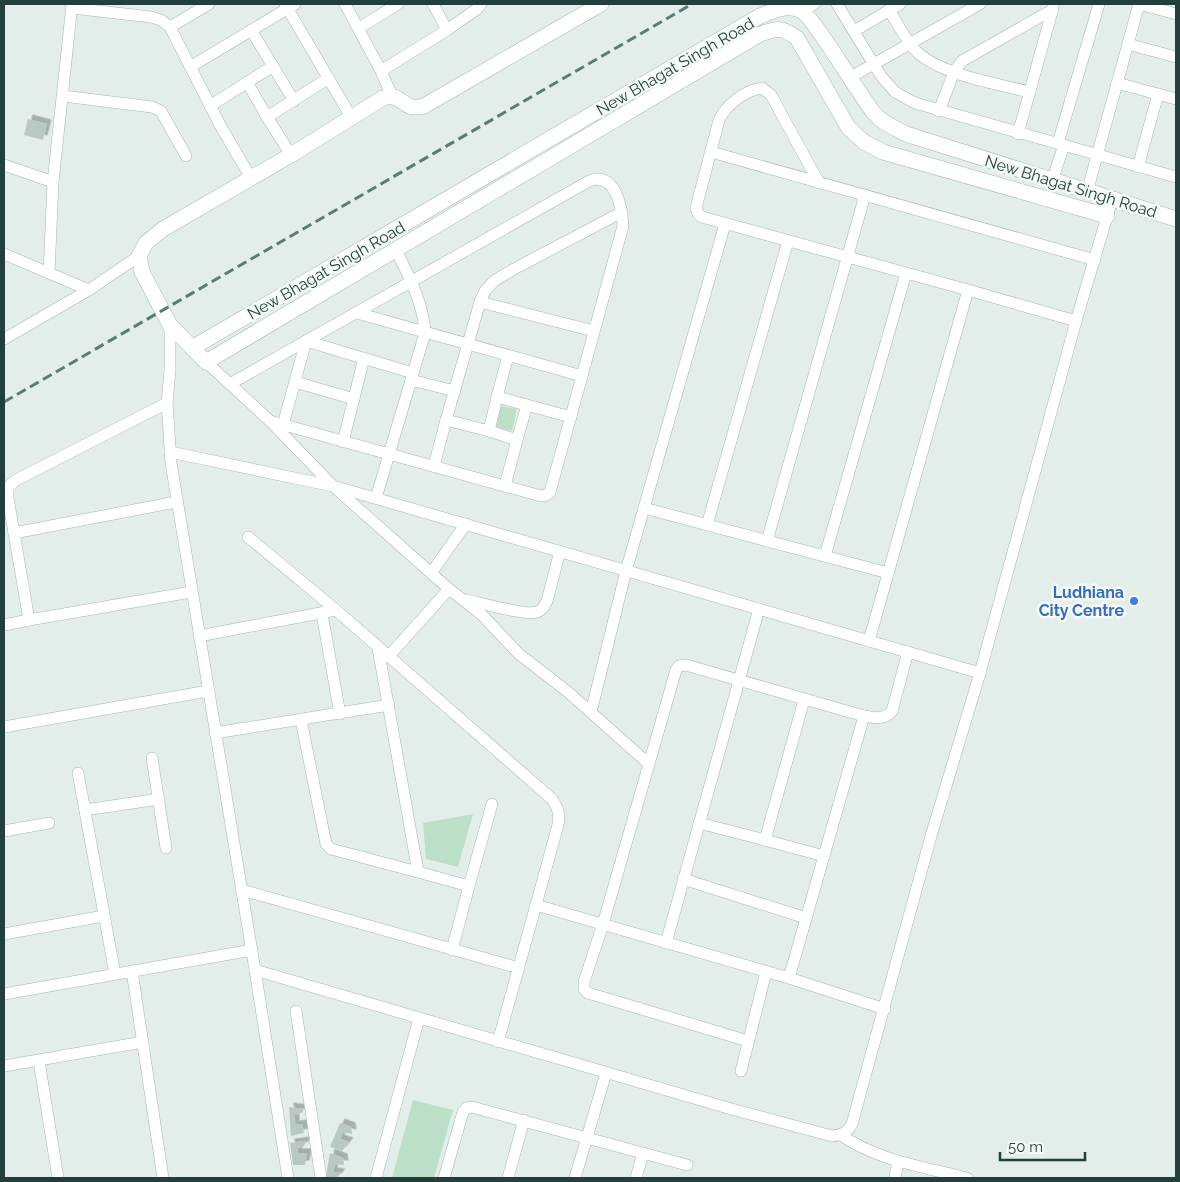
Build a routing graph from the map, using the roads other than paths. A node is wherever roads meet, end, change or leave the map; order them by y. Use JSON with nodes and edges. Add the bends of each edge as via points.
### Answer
{"nodes":[{"id":1,"x":208,"y":4,"type":"edge"},
{"id":2,"x":345,"y":4,"type":"edge"},
{"id":3,"x":398,"y":4,"type":"edge"},
{"id":4,"x":433,"y":4,"type":"edge"},
{"id":5,"x":481,"y":4,"type":"edge"},
{"id":6,"x":601,"y":4,"type":"edge"},
{"id":7,"x":837,"y":4,"type":"edge"},
{"id":8,"x":900,"y":4,"type":"edge"},
{"id":9,"x":980,"y":4,"type":"edge"},
{"id":10,"x":1099,"y":4,"type":"edge"},
{"id":11,"x":1139,"y":4,"type":"edge"},
{"id":12,"x":289,"y":5,"type":"edge"},
{"id":13,"x":72,"y":6,"type":"edge"},
{"id":14,"x":784,"y":6,"type":"edge"},
{"id":15,"x":808,"y":7,"type":"edge"},
{"id":16,"x":1053,"y":7,"type":"edge"},
{"id":17,"x":889,"y":10,"type":"junction"},
{"id":18,"x":1176,"y":14,"type":"edge"},
{"id":19,"x":170,"y":27,"type":"junction"},
{"id":20,"x":359,"y":28,"type":"junction"},
{"id":21,"x":251,"y":30,"type":"junction"},
{"id":22,"x":447,"y":30,"type":"junction"},
{"id":23,"x":854,"y":31,"type":"junction"},
{"id":24,"x":910,"y":44,"type":"junction"},
{"id":25,"x":1128,"y":44,"type":"junction"},
{"id":26,"x":1176,"y":56,"type":"edge"},
{"id":27,"x":874,"y":64,"type":"junction"},
{"id":28,"x":273,"y":66,"type":"junction"},
{"id":29,"x":190,"y":67,"type":"junction"},
{"id":30,"x":381,"y":71,"type":"junction"},
{"id":31,"x":954,"y":72,"type":"junction"},
{"id":32,"x":329,"y":78,"type":"junction"},
{"id":33,"x":849,"y":78,"type":"junction"},
{"id":34,"x":247,"y":82,"type":"junction"},
{"id":35,"x":1118,"y":84,"type":"junction"},
{"id":36,"x":1030,"y":92,"type":"junction"},
{"id":37,"x":1158,"y":94,"type":"junction"},
{"id":38,"x":63,"y":96,"type":"junction"},
{"id":39,"x":392,"y":96,"type":"junction"},
{"id":40,"x":1176,"y":99,"type":"edge"},
{"id":41,"x":294,"y":101,"type":"junction"},
{"id":42,"x":210,"y":106,"type":"junction"},
{"id":43,"x":939,"y":111,"type":"junction"},
{"id":44,"x":267,"y":117,"type":"junction"},
{"id":45,"x":351,"y":117,"type":"junction"},
{"id":46,"x":1018,"y":134,"type":"junction"},
{"id":47,"x":1061,"y":144,"type":"junction"},
{"id":48,"x":711,"y":152,"type":"junction"},
{"id":49,"x":291,"y":155,"type":"junction"},
{"id":50,"x":186,"y":156,"type":"dead end"},
{"id":51,"x":1098,"y":156,"type":"junction"},
{"id":52,"x":4,"y":165,"type":"edge"},
{"id":53,"x":1138,"y":167,"type":"junction"},
{"id":54,"x":1176,"y":177,"type":"edge"},
{"id":55,"x":250,"y":178,"type":"junction"},
{"id":56,"x":1052,"y":181,"type":"junction"},
{"id":57,"x":53,"y":182,"type":"junction"},
{"id":58,"x":819,"y":182,"type":"junction"},
{"id":59,"x":1087,"y":192,"type":"junction"},
{"id":60,"x":865,"y":195,"type":"junction"},
{"id":61,"x":1112,"y":200,"type":"junction"},
{"id":62,"x":622,"y":212,"type":"junction"},
{"id":63,"x":1107,"y":216,"type":"junction"},
{"id":64,"x":1176,"y":219,"type":"edge"},
{"id":65,"x":725,"y":224,"type":"junction"},
{"id":66,"x":788,"y":241,"type":"junction"},
{"id":67,"x":395,"y":248,"type":"junction"},
{"id":68,"x":4,"y":254,"type":"edge"},
{"id":69,"x":138,"y":256,"type":"junction"},
{"id":70,"x":848,"y":257,"type":"junction"},
{"id":71,"x":1095,"y":260,"type":"junction"},
{"id":72,"x":49,"y":273,"type":"junction"},
{"id":73,"x":906,"y":273,"type":"junction"},
{"id":74,"x":411,"y":283,"type":"junction"},
{"id":75,"x":89,"y":290,"type":"junction"},
{"id":76,"x":968,"y":290,"type":"junction"},
{"id":77,"x":480,"y":302,"type":"junction"},
{"id":78,"x":357,"y":313,"type":"junction"},
{"id":79,"x":1076,"y":321,"type":"junction"},
{"id":80,"x":170,"y":325,"type":"junction"},
{"id":81,"x":594,"y":331,"type":"junction"},
{"id":82,"x":424,"y":333,"type":"junction"},
{"id":83,"x":4,"y":339,"type":"edge"},
{"id":84,"x":306,"y":341,"type":"junction"},
{"id":85,"x":468,"y":344,"type":"junction"},
{"id":86,"x":192,"y":348,"type":"junction"},
{"id":87,"x":508,"y":356,"type":"junction"},
{"id":88,"x":364,"y":358,"type":"junction"},
{"id":89,"x":206,"y":362,"type":"junction"},
{"id":90,"x":412,"y":376,"type":"junction"},
{"id":91,"x":582,"y":376,"type":"junction"},
{"id":92,"x":295,"y":382,"type":"junction"},
{"id":93,"x":230,"y":384,"type":"junction"},
{"id":94,"x":455,"y":391,"type":"junction"},
{"id":95,"x":497,"y":397,"type":"junction"},
{"id":96,"x":354,"y":399,"type":"junction"},
{"id":97,"x":167,"y":404,"type":"junction"},
{"id":98,"x":527,"y":405,"type":"junction"},
{"id":99,"x":571,"y":417,"type":"junction"},
{"id":100,"x":268,"y":420,"type":"junction"},
{"id":101,"x":446,"y":420,"type":"junction"},
{"id":102,"x":283,"y":424,"type":"junction"},
{"id":103,"x":489,"y":431,"type":"junction"},
{"id":104,"x":517,"y":440,"type":"junction"},
{"id":105,"x":343,"y":442,"type":"junction"},
{"id":106,"x":170,"y":452,"type":"junction"},
{"id":107,"x":388,"y":455,"type":"junction"},
{"id":108,"x":434,"y":466,"type":"junction"},
{"id":109,"x":333,"y":486,"type":"junction"},
{"id":110,"x":505,"y":486,"type":"junction"},
{"id":111,"x":6,"y":488,"type":"edge"},
{"id":112,"x":376,"y":498,"type":"junction"},
{"id":113,"x":176,"y":502,"type":"junction"},
{"id":114,"x":644,"y":508,"type":"junction"},
{"id":115,"x":466,"y":524,"type":"junction"},
{"id":116,"x":708,"y":525,"type":"junction"},
{"id":117,"x":14,"y":533,"type":"junction"},
{"id":118,"x":248,"y":537,"type":"dead end"},
{"id":119,"x":767,"y":541,"type":"junction"},
{"id":120,"x":560,"y":552,"type":"junction"},
{"id":121,"x":825,"y":556,"type":"junction"},
{"id":122,"x":626,"y":570,"type":"junction"},
{"id":123,"x":431,"y":573,"type":"junction"},
{"id":124,"x":888,"y":573,"type":"junction"},
{"id":125,"x":449,"y":589,"type":"junction"},
{"id":126,"x":191,"y":592,"type":"junction"},
{"id":127,"x":465,"y":600,"type":"junction"},
{"id":128,"x":759,"y":609,"type":"junction"},
{"id":129,"x":336,"y":610,"type":"junction"},
{"id":130,"x":322,"y":614,"type":"junction"},
{"id":131,"x":29,"y":620,"type":"junction"},
{"id":132,"x":4,"y":625,"type":"edge"},
{"id":133,"x":199,"y":636,"type":"junction"},
{"id":134,"x":869,"y":641,"type":"junction"},
{"id":135,"x":378,"y":648,"type":"junction"},
{"id":136,"x":908,"y":652,"type":"junction"},
{"id":137,"x":388,"y":657,"type":"junction"},
{"id":138,"x":980,"y":673,"type":"junction"},
{"id":139,"x":739,"y":681,"type":"junction"},
{"id":140,"x":208,"y":691,"type":"junction"},
{"id":141,"x":804,"y":700,"type":"junction"},
{"id":142,"x":389,"y":705,"type":"junction"},
{"id":143,"x":591,"y":712,"type":"junction"},
{"id":144,"x":340,"y":714,"type":"junction"},
{"id":145,"x":864,"y":716,"type":"junction"},
{"id":146,"x":302,"y":720,"type":"junction"},
{"id":147,"x":4,"y":727,"type":"edge"},
{"id":148,"x":215,"y":733,"type":"junction"},
{"id":149,"x":152,"y":758,"type":"dead end"},
{"id":150,"x":649,"y":764,"type":"junction"},
{"id":151,"x":78,"y":773,"type":"dead end"},
{"id":152,"x":159,"y":799,"type":"junction"},
{"id":153,"x":492,"y":804,"type":"dead end"},
{"id":154,"x":85,"y":810,"type":"junction"},
{"id":155,"x":49,"y":822,"type":"dead end"},
{"id":156,"x":699,"y":823,"type":"junction"},
{"id":157,"x":4,"y":832,"type":"edge"},
{"id":158,"x":765,"y":840,"type":"junction"},
{"id":159,"x":166,"y":848,"type":"dead end"},
{"id":160,"x":824,"y":856,"type":"junction"},
{"id":161,"x":418,"y":872,"type":"junction"},
{"id":162,"x":683,"y":879,"type":"junction"},
{"id":163,"x":469,"y":886,"type":"junction"},
{"id":164,"x":242,"y":890,"type":"junction"},
{"id":165,"x":536,"y":905,"type":"junction"},
{"id":166,"x":104,"y":916,"type":"junction"},
{"id":167,"x":806,"y":918,"type":"junction"},
{"id":168,"x":603,"y":924,"type":"junction"},
{"id":169,"x":4,"y":934,"type":"edge"},
{"id":170,"x":666,"y":943,"type":"junction"},
{"id":171,"x":252,"y":950,"type":"junction"},
{"id":172,"x":452,"y":950,"type":"junction"},
{"id":173,"x":519,"y":968,"type":"junction"},
{"id":174,"x":255,"y":970,"type":"junction"},
{"id":175,"x":132,"y":971,"type":"junction"},
{"id":176,"x":766,"y":972,"type":"junction"},
{"id":177,"x":115,"y":974,"type":"junction"},
{"id":178,"x":789,"y":978,"type":"junction"},
{"id":179,"x":4,"y":994,"type":"edge"},
{"id":180,"x":885,"y":1009,"type":"junction"},
{"id":181,"x":296,"y":1011,"type":"dead end"},
{"id":182,"x":420,"y":1018,"type":"junction"},
{"id":183,"x":748,"y":1041,"type":"junction"},
{"id":184,"x":143,"y":1042,"type":"junction"},
{"id":185,"x":498,"y":1042,"type":"junction"},
{"id":186,"x":39,"y":1061,"type":"junction"},
{"id":187,"x":4,"y":1066,"type":"edge"},
{"id":188,"x":741,"y":1071,"type":"dead end"},
{"id":189,"x":606,"y":1072,"type":"junction"},
{"id":190,"x":524,"y":1120,"type":"junction"},
{"id":191,"x":841,"y":1135,"type":"junction"},
{"id":192,"x":586,"y":1138,"type":"junction"},
{"id":193,"x":643,"y":1153,"type":"junction"},
{"id":194,"x":898,"y":1160,"type":"junction"},
{"id":195,"x":687,"y":1165,"type":"dead end"},
{"id":196,"x":58,"y":1178,"type":"edge"},
{"id":197,"x":163,"y":1178,"type":"edge"},
{"id":198,"x":288,"y":1178,"type":"edge"},
{"id":199,"x":322,"y":1178,"type":"edge"},
{"id":200,"x":376,"y":1178,"type":"edge"},
{"id":201,"x":444,"y":1178,"type":"edge"},
{"id":202,"x":508,"y":1178,"type":"edge"},
{"id":203,"x":575,"y":1178,"type":"edge"},
{"id":204,"x":636,"y":1178,"type":"edge"},
{"id":205,"x":895,"y":1178,"type":"edge"},
{"id":206,"x":964,"y":1178,"type":"edge"}],
"edges":[{"from":1,"to":19,"type":"street"},
{"from":2,"to":20,"type":"street"},
{"from":3,"to":20,"type":"street"},
{"from":4,"to":22,"type":"street"},
{"from":5,"to":22,"type":"street"},
{"from":6,"to":39,"type":"street","via":[[424,106],[406,106]]},
{"from":7,"to":23,"type":"street"},
{"from":8,"to":17,"type":"street"},
{"from":9,"to":24,"type":"street"},
{"from":10,"to":47,"type":"street"},
{"from":11,"to":18,"type":"street"},
{"from":11,"to":25,"type":"street"},
{"from":12,"to":21,"type":"street"},
{"from":12,"to":32,"type":"street"},
{"from":13,"to":19,"type":"street","via":[[151,17]]},
{"from":13,"to":38,"type":"street"},
{"from":14,"to":15,"type":"street","name":"New Bhagat Singh Road"},
{"from":14,"to":86,"type":"street","name":"New Bhagat Singh Road","via":[[760,16]]},
{"from":15,"to":33,"type":"street","name":"New Bhagat Singh Road","via":[[811,20]]},
{"from":16,"to":31,"type":"street","via":[[968,56]]},
{"from":16,"to":36,"type":"street"},
{"from":17,"to":23,"type":"street"},
{"from":17,"to":24,"type":"street"},
{"from":19,"to":29,"type":"street"},
{"from":20,"to":30,"type":"street"},
{"from":21,"to":28,"type":"street"},
{"from":21,"to":29,"type":"street"},
{"from":22,"to":30,"type":"street"},
{"from":23,"to":27,"type":"street"},
{"from":24,"to":27,"type":"street"},
{"from":24,"to":31,"type":"street","via":[[934,64]]},
{"from":25,"to":26,"type":"street"},
{"from":25,"to":35,"type":"street"},
{"from":27,"to":33,"type":"street"},
{"from":27,"to":43,"type":"street","via":[[895,92]]},
{"from":28,"to":34,"type":"street"},
{"from":28,"to":41,"type":"street"},
{"from":29,"to":42,"type":"street"},
{"from":30,"to":39,"type":"street"},
{"from":31,"to":36,"type":"street"},
{"from":31,"to":43,"type":"street"},
{"from":32,"to":41,"type":"street"},
{"from":32,"to":45,"type":"street"},
{"from":33,"to":56,"type":"street","name":"New Bhagat Singh Road","via":[[875,114],[888,125],[906,134]]},
{"from":34,"to":42,"type":"street"},
{"from":34,"to":44,"type":"street"},
{"from":35,"to":37,"type":"street"},
{"from":35,"to":51,"type":"street"},
{"from":36,"to":46,"type":"street"},
{"from":37,"to":40,"type":"street"},
{"from":37,"to":53,"type":"street"},
{"from":38,"to":50,"type":"street","via":[[152,107],[161,111]]},
{"from":38,"to":57,"type":"street"},
{"from":39,"to":45,"type":"street"},
{"from":41,"to":44,"type":"street"},
{"from":42,"to":55,"type":"street"},
{"from":43,"to":46,"type":"street"},
{"from":44,"to":49,"type":"street"},
{"from":45,"to":49,"type":"street"},
{"from":46,"to":47,"type":"street"},
{"from":47,"to":51,"type":"street"},
{"from":47,"to":56,"type":"street"},
{"from":48,"to":58,"type":"street"},
{"from":48,"to":58,"type":"street","via":[[723,111],[755,88],[762,88],[771,95]]},
{"from":48,"to":65,"type":"street","via":[[696,208],[702,217]]},
{"from":49,"to":55,"type":"street"},
{"from":51,"to":53,"type":"street"},
{"from":51,"to":59,"type":"street"},
{"from":52,"to":57,"type":"street"},
{"from":53,"to":54,"type":"street"},
{"from":55,"to":69,"type":"street","via":[[163,229],[146,243]]},
{"from":56,"to":59,"type":"street","name":"New Bhagat Singh Road"},
{"from":57,"to":72,"type":"street"},
{"from":58,"to":60,"type":"street"},
{"from":59,"to":61,"type":"street","name":"New Bhagat Singh Road"},
{"from":60,"to":70,"type":"street"},
{"from":60,"to":71,"type":"street"},
{"from":61,"to":63,"type":"street"},
{"from":61,"to":64,"type":"street","name":"New Bhagat Singh Road"},
{"from":62,"to":74,"type":"street","via":[[608,182],[596,178]]},
{"from":62,"to":77,"type":"street","via":[[494,281],[484,291]]},
{"from":62,"to":81,"type":"street","via":[[623,226]]},
{"from":63,"to":67,"type":"street","name":"New Bhagat Singh Road","via":[[883,152],[864,142],[848,127],[797,38],[787,30],[774,29],[760,34]]},
{"from":63,"to":71,"type":"street"},
{"from":65,"to":66,"type":"street"},
{"from":65,"to":114,"type":"street"},
{"from":66,"to":70,"type":"street"},
{"from":66,"to":116,"type":"street"},
{"from":67,"to":74,"type":"street"},
{"from":67,"to":89,"type":"street","name":"New Bhagat Singh Road"},
{"from":68,"to":72,"type":"street"},
{"from":69,"to":75,"type":"street"},
{"from":69,"to":80,"type":"street","via":[[142,272]]},
{"from":70,"to":73,"type":"street"},
{"from":70,"to":119,"type":"street"},
{"from":71,"to":79,"type":"street"},
{"from":72,"to":75,"type":"street"},
{"from":73,"to":76,"type":"street"},
{"from":73,"to":121,"type":"street"},
{"from":74,"to":78,"type":"street"},
{"from":74,"to":82,"type":"street","via":[[422,307]]},
{"from":75,"to":83,"type":"street"},
{"from":76,"to":79,"type":"street"},
{"from":76,"to":124,"type":"street"},
{"from":77,"to":81,"type":"street"},
{"from":77,"to":85,"type":"street"},
{"from":78,"to":82,"type":"street"},
{"from":78,"to":84,"type":"street"},
{"from":79,"to":138,"type":"street"},
{"from":80,"to":86,"type":"street"},
{"from":80,"to":97,"type":"street"},
{"from":81,"to":91,"type":"street"},
{"from":82,"to":85,"type":"street"},
{"from":82,"to":90,"type":"street"},
{"from":84,"to":88,"type":"street"},
{"from":84,"to":92,"type":"street"},
{"from":84,"to":93,"type":"street"},
{"from":85,"to":87,"type":"street"},
{"from":85,"to":94,"type":"street"},
{"from":86,"to":89,"type":"street"},
{"from":87,"to":91,"type":"street"},
{"from":87,"to":95,"type":"street"},
{"from":88,"to":90,"type":"street"},
{"from":88,"to":96,"type":"street"},
{"from":89,"to":93,"type":"street"},
{"from":90,"to":94,"type":"street"},
{"from":90,"to":107,"type":"street"},
{"from":91,"to":99,"type":"street"},
{"from":92,"to":96,"type":"street"},
{"from":92,"to":102,"type":"street"},
{"from":93,"to":100,"type":"street"},
{"from":94,"to":101,"type":"street"},
{"from":95,"to":98,"type":"street"},
{"from":95,"to":103,"type":"street"},
{"from":96,"to":105,"type":"street"},
{"from":97,"to":106,"type":"street"},
{"from":97,"to":111,"type":"street"},
{"from":98,"to":99,"type":"street"},
{"from":98,"to":104,"type":"street"},
{"from":99,"to":110,"type":"street","via":[[550,492],[541,496]]},
{"from":100,"to":102,"type":"street"},
{"from":100,"to":109,"type":"street"},
{"from":101,"to":103,"type":"street"},
{"from":101,"to":108,"type":"street"},
{"from":102,"to":105,"type":"street"},
{"from":103,"to":104,"type":"street"},
{"from":104,"to":110,"type":"street"},
{"from":105,"to":107,"type":"street"},
{"from":106,"to":109,"type":"street"},
{"from":106,"to":113,"type":"street"},
{"from":107,"to":108,"type":"street"},
{"from":107,"to":112,"type":"street"},
{"from":108,"to":110,"type":"street"},
{"from":109,"to":112,"type":"street"},
{"from":109,"to":123,"type":"street"},
{"from":111,"to":117,"type":"street"},
{"from":112,"to":115,"type":"street"},
{"from":113,"to":117,"type":"street"},
{"from":113,"to":126,"type":"street"},
{"from":114,"to":116,"type":"street"},
{"from":114,"to":122,"type":"street"},
{"from":115,"to":120,"type":"street"},
{"from":115,"to":123,"type":"street"},
{"from":116,"to":119,"type":"street"},
{"from":117,"to":131,"type":"street"},
{"from":118,"to":129,"type":"street"},
{"from":119,"to":121,"type":"street"},
{"from":120,"to":122,"type":"street"},
{"from":120,"to":127,"type":"street","via":[[547,601],[538,612],[522,612]]},
{"from":121,"to":124,"type":"street"},
{"from":122,"to":128,"type":"street"},
{"from":122,"to":143,"type":"street"},
{"from":123,"to":125,"type":"street"},
{"from":124,"to":134,"type":"street"},
{"from":125,"to":127,"type":"street"},
{"from":125,"to":137,"type":"street"},
{"from":126,"to":131,"type":"street"},
{"from":126,"to":133,"type":"street"},
{"from":127,"to":143,"type":"street","via":[[519,654]]},
{"from":128,"to":134,"type":"street"},
{"from":128,"to":139,"type":"street"},
{"from":129,"to":130,"type":"street"},
{"from":129,"to":135,"type":"street"},
{"from":130,"to":133,"type":"street"},
{"from":130,"to":144,"type":"street"},
{"from":131,"to":132,"type":"street"},
{"from":133,"to":140,"type":"street"},
{"from":134,"to":136,"type":"street"},
{"from":135,"to":137,"type":"street"},
{"from":135,"to":142,"type":"street"},
{"from":136,"to":138,"type":"street"},
{"from":136,"to":145,"type":"street","via":[[892,710],[880,718]]},
{"from":137,"to":165,"type":"street","via":[[552,798],[560,816]]},
{"from":138,"to":180,"type":"street","via":[[931,836]]},
{"from":139,"to":141,"type":"street"},
{"from":139,"to":150,"type":"street","via":[[680,666],[676,670]]},
{"from":139,"to":156,"type":"street"},
{"from":140,"to":147,"type":"street"},
{"from":140,"to":148,"type":"street"},
{"from":141,"to":145,"type":"street"},
{"from":141,"to":158,"type":"street"},
{"from":142,"to":144,"type":"street"},
{"from":142,"to":161,"type":"street"},
{"from":143,"to":150,"type":"street"},
{"from":144,"to":146,"type":"street"},
{"from":145,"to":160,"type":"street"},
{"from":146,"to":148,"type":"street"},
{"from":146,"to":161,"type":"street","via":[[326,844],[331,849]]},
{"from":148,"to":164,"type":"street"},
{"from":149,"to":152,"type":"street"},
{"from":150,"to":168,"type":"street"},
{"from":151,"to":154,"type":"street"},
{"from":152,"to":154,"type":"street"},
{"from":152,"to":159,"type":"street"},
{"from":153,"to":163,"type":"street"},
{"from":154,"to":166,"type":"street"},
{"from":155,"to":157,"type":"street"},
{"from":156,"to":158,"type":"street"},
{"from":156,"to":162,"type":"street"},
{"from":158,"to":160,"type":"street"},
{"from":160,"to":167,"type":"street"},
{"from":161,"to":163,"type":"street"},
{"from":162,"to":167,"type":"street"},
{"from":162,"to":170,"type":"street"},
{"from":163,"to":172,"type":"street"},
{"from":164,"to":171,"type":"street"},
{"from":164,"to":172,"type":"street"},
{"from":165,"to":168,"type":"street"},
{"from":165,"to":173,"type":"street"},
{"from":166,"to":169,"type":"street"},
{"from":166,"to":177,"type":"street"},
{"from":167,"to":178,"type":"street"},
{"from":168,"to":170,"type":"street"},
{"from":168,"to":183,"type":"street","via":[[584,982],[588,993]]},
{"from":170,"to":176,"type":"street"},
{"from":171,"to":174,"type":"street"},
{"from":171,"to":175,"type":"street"},
{"from":172,"to":173,"type":"street"},
{"from":173,"to":185,"type":"street"},
{"from":174,"to":182,"type":"street"},
{"from":174,"to":198,"type":"street"},
{"from":175,"to":177,"type":"street"},
{"from":175,"to":184,"type":"street"},
{"from":176,"to":178,"type":"street"},
{"from":176,"to":183,"type":"street"},
{"from":177,"to":179,"type":"street"},
{"from":178,"to":180,"type":"street"},
{"from":180,"to":191,"type":"street","via":[[852,1124]]},
{"from":181,"to":199,"type":"street"},
{"from":182,"to":185,"type":"street"},
{"from":182,"to":200,"type":"street"},
{"from":183,"to":188,"type":"street"},
{"from":184,"to":186,"type":"street"},
{"from":184,"to":197,"type":"street"},
{"from":185,"to":189,"type":"street"},
{"from":186,"to":187,"type":"street"},
{"from":186,"to":196,"type":"street"},
{"from":189,"to":191,"type":"street","via":[[832,1136]]},
{"from":189,"to":192,"type":"street"},
{"from":190,"to":192,"type":"street"},
{"from":190,"to":201,"type":"street","via":[[466,1108]]},
{"from":190,"to":202,"type":"street"},
{"from":191,"to":194,"type":"street","via":[[855,1145]]},
{"from":192,"to":193,"type":"street"},
{"from":192,"to":203,"type":"street"},
{"from":193,"to":195,"type":"street"},
{"from":193,"to":204,"type":"street"},
{"from":194,"to":205,"type":"street"},
{"from":194,"to":206,"type":"street"}]}
